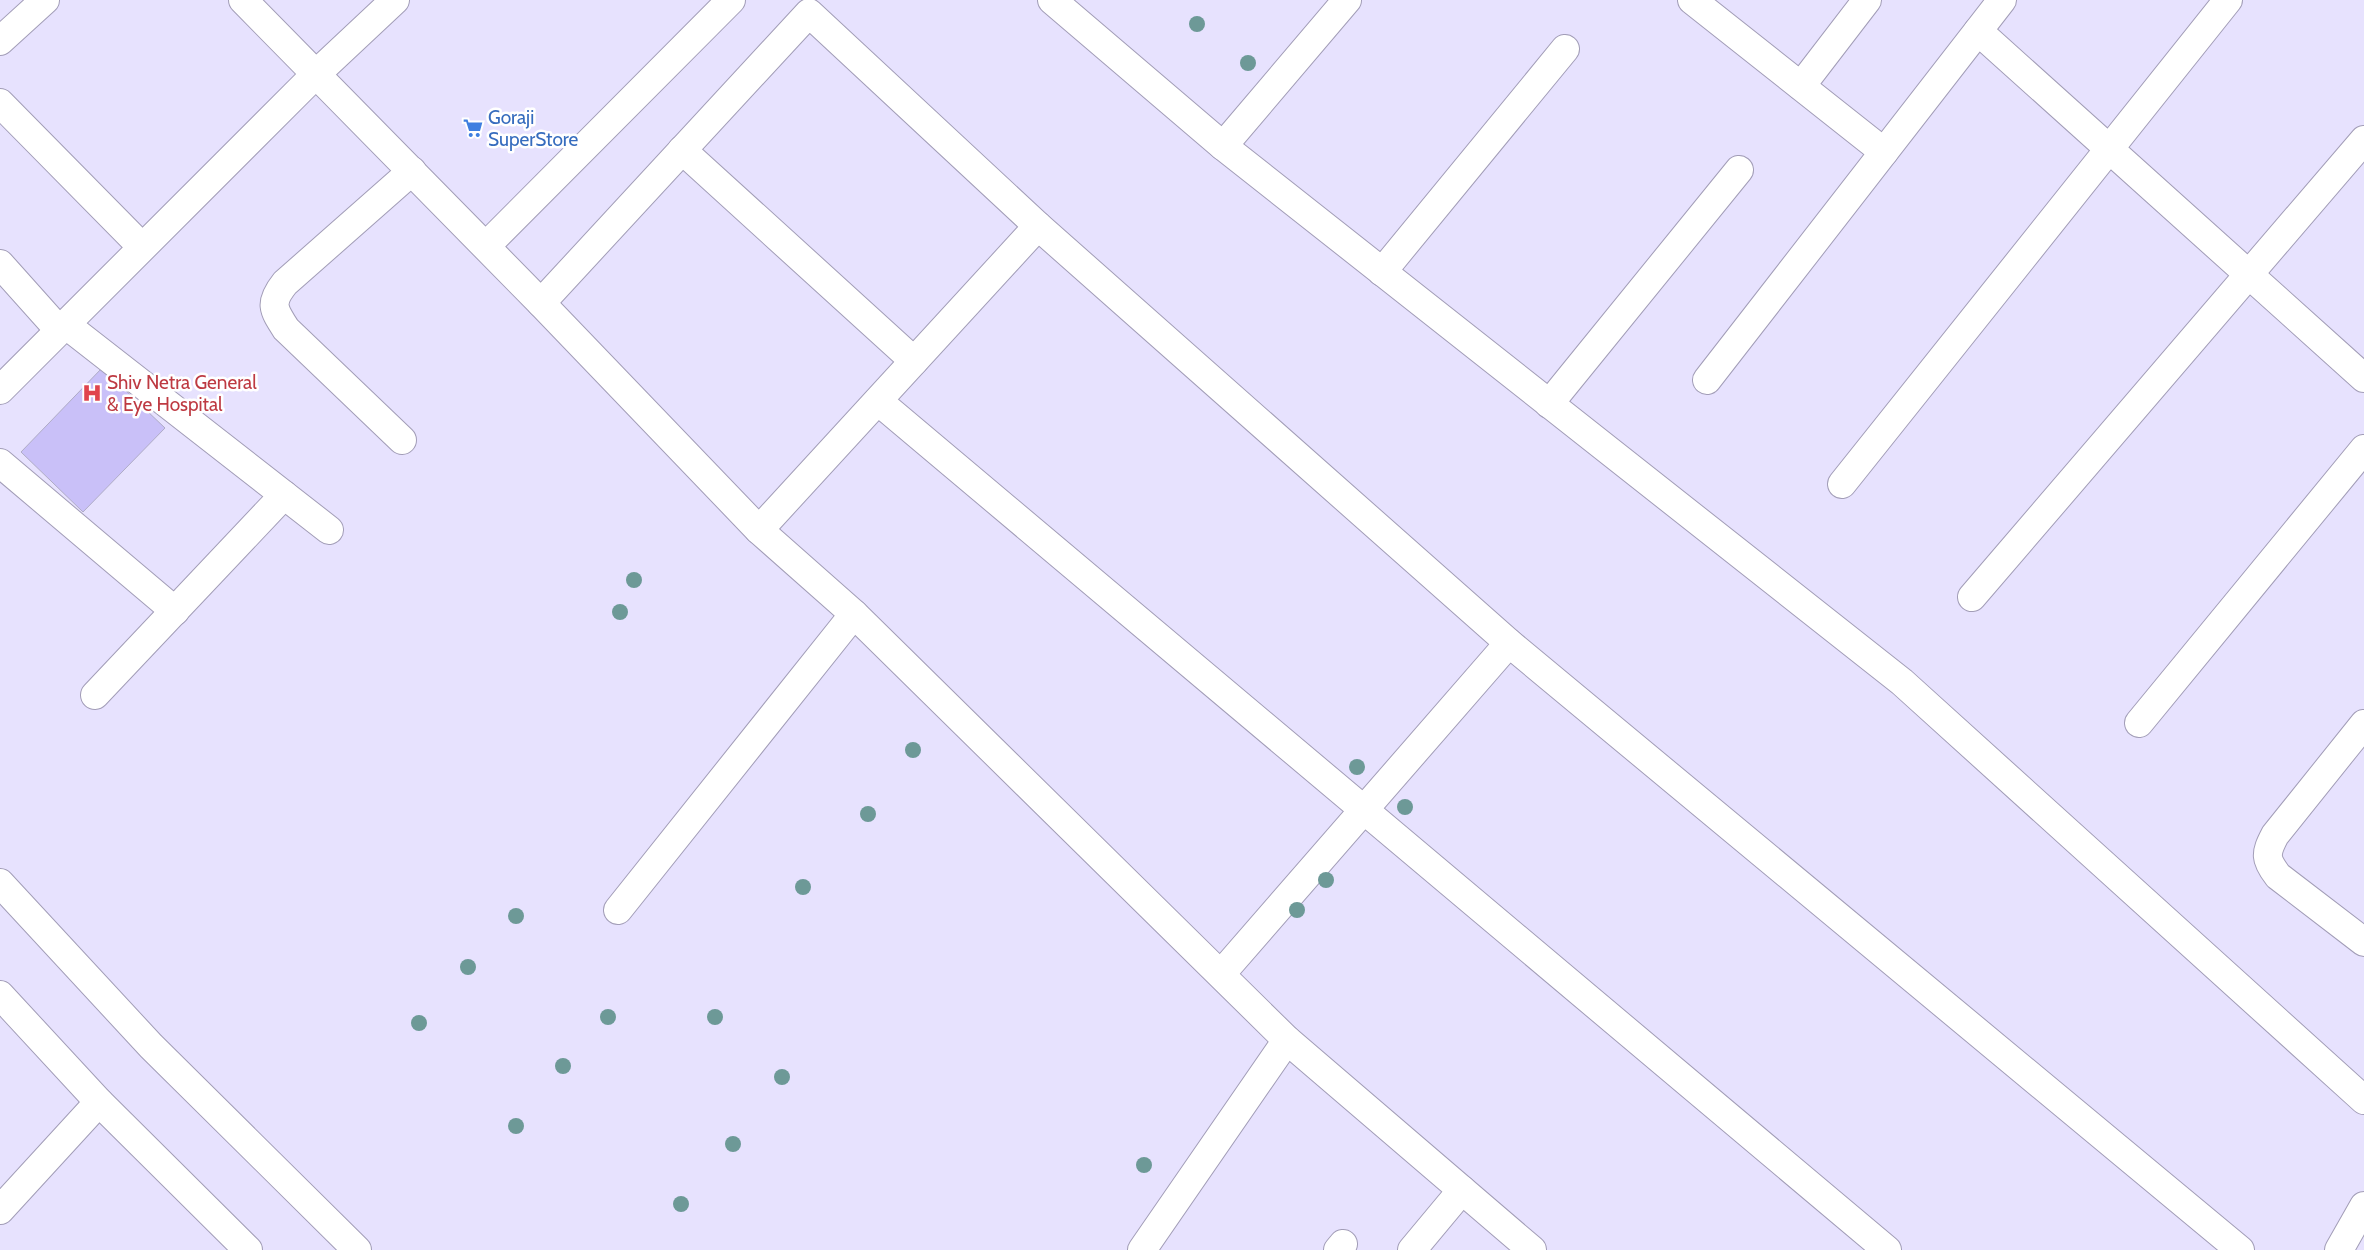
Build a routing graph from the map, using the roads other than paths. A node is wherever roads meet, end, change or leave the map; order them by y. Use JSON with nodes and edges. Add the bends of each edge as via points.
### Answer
{"nodes":[{"id":1,"x":45,"y":0,"type":"edge"},
{"id":2,"x":243,"y":0,"type":"edge"},
{"id":3,"x":395,"y":0,"type":"edge"},
{"id":4,"x":731,"y":0,"type":"edge"},
{"id":5,"x":1052,"y":0,"type":"edge"},
{"id":6,"x":1347,"y":0,"type":"edge"},
{"id":7,"x":1692,"y":0,"type":"edge"},
{"id":8,"x":1867,"y":0,"type":"edge"},
{"id":9,"x":2002,"y":0,"type":"edge"},
{"id":10,"x":2228,"y":0,"type":"edge"},
{"id":11,"x":1978,"y":31,"type":"junction"},
{"id":12,"x":0,"y":41,"type":"edge"},
{"id":13,"x":1565,"y":48,"type":"dead end"},
{"id":14,"x":315,"y":75,"type":"junction"},
{"id":15,"x":1801,"y":86,"type":"junction"},
{"id":16,"x":0,"y":103,"type":"edge"},
{"id":17,"x":2364,"y":140,"type":"edge"},
{"id":18,"x":1222,"y":146,"type":"junction"},
{"id":19,"x":682,"y":150,"type":"junction"},
{"id":20,"x":2110,"y":150,"type":"junction"},
{"id":21,"x":1884,"y":152,"type":"junction"},
{"id":22,"x":1739,"y":170,"type":"dead end"},
{"id":23,"x":412,"y":171,"type":"junction"},
{"id":24,"x":1038,"y":226,"type":"junction"},
{"id":25,"x":486,"y":246,"type":"junction"},
{"id":26,"x":142,"y":247,"type":"junction"},
{"id":27,"x":0,"y":264,"type":"edge"},
{"id":28,"x":1382,"y":272,"type":"junction"},
{"id":29,"x":2249,"y":274,"type":"junction"},
{"id":30,"x":541,"y":303,"type":"junction"},
{"id":31,"x":62,"y":327,"type":"junction"},
{"id":32,"x":914,"y":361,"type":"junction"},
{"id":33,"x":2364,"y":378,"type":"edge"},
{"id":34,"x":1707,"y":380,"type":"dead end"},
{"id":35,"x":0,"y":390,"type":"edge"},
{"id":36,"x":878,"y":401,"type":"junction"},
{"id":37,"x":1549,"y":404,"type":"junction"},
{"id":38,"x":402,"y":440,"type":"dead end"},
{"id":39,"x":2364,"y":449,"type":"edge"},
{"id":40,"x":0,"y":463,"type":"edge"},
{"id":41,"x":1842,"y":484,"type":"dead end"},
{"id":42,"x":284,"y":495,"type":"junction"},
{"id":43,"x":329,"y":530,"type":"dead end"},
{"id":44,"x":759,"y":530,"type":"junction"},
{"id":45,"x":1972,"y":597,"type":"dead end"},
{"id":46,"x":175,"y":611,"type":"junction"},
{"id":47,"x":854,"y":614,"type":"junction"},
{"id":48,"x":1509,"y":643,"type":"junction"},
{"id":49,"x":95,"y":696,"type":"dead end"},
{"id":50,"x":2139,"y":723,"type":"dead end"},
{"id":51,"x":2364,"y":724,"type":"edge"},
{"id":52,"x":1364,"y":810,"type":"junction"},
{"id":53,"x":0,"y":883,"type":"edge"},
{"id":54,"x":618,"y":910,"type":"dead end"},
{"id":55,"x":2364,"y":942,"type":"edge"},
{"id":56,"x":1221,"y":974,"type":"junction"},
{"id":57,"x":0,"y":995,"type":"edge"},
{"id":58,"x":1288,"y":1040,"type":"junction"},
{"id":59,"x":2364,"y":1100,"type":"edge"},
{"id":60,"x":99,"y":1102,"type":"junction"},
{"id":61,"x":1462,"y":1190,"type":"junction"},
{"id":62,"x":2364,"y":1206,"type":"edge"},
{"id":63,"x":0,"y":1210,"type":"edge"},
{"id":64,"x":248,"y":1250,"type":"edge"},
{"id":65,"x":357,"y":1250,"type":"edge"},
{"id":66,"x":1142,"y":1250,"type":"edge"},
{"id":67,"x":1412,"y":1250,"type":"edge"},
{"id":68,"x":1532,"y":1250,"type":"edge"},
{"id":69,"x":1887,"y":1250,"type":"edge"},
{"id":70,"x":2240,"y":1250,"type":"edge"},
{"id":71,"x":2339,"y":1250,"type":"edge"}],
"edges":[{"from":1,"to":12,"type":"street"},
{"from":2,"to":14,"type":"street"},
{"from":3,"to":14,"type":"street"},
{"from":4,"to":25,"type":"street"},
{"from":5,"to":18,"type":"street"},
{"from":6,"to":18,"type":"street"},
{"from":7,"to":15,"type":"street"},
{"from":8,"to":15,"type":"street"},
{"from":9,"to":11,"type":"street"},
{"from":10,"to":20,"type":"street"},
{"from":11,"to":20,"type":"street"},
{"from":11,"to":21,"type":"street"},
{"from":13,"to":28,"type":"street"},
{"from":14,"to":23,"type":"street"},
{"from":14,"to":26,"type":"street"},
{"from":15,"to":21,"type":"street"},
{"from":16,"to":26,"type":"street"},
{"from":17,"to":29,"type":"street"},
{"from":18,"to":28,"type":"street"},
{"from":19,"to":24,"type":"street","via":[[810,13]]},
{"from":19,"to":30,"type":"street"},
{"from":19,"to":32,"type":"street"},
{"from":20,"to":29,"type":"street"},
{"from":20,"to":41,"type":"street"},
{"from":21,"to":34,"type":"street"},
{"from":22,"to":37,"type":"street"},
{"from":23,"to":25,"type":"street"},
{"from":23,"to":38,"type":"street","via":[[285,283],[275,296],[275,312],[286,330]]},
{"from":24,"to":32,"type":"street"},
{"from":24,"to":48,"type":"street"},
{"from":25,"to":30,"type":"street"},
{"from":26,"to":31,"type":"street"},
{"from":27,"to":31,"type":"street"},
{"from":28,"to":37,"type":"street"},
{"from":29,"to":33,"type":"street"},
{"from":29,"to":45,"type":"street"},
{"from":30,"to":44,"type":"street"},
{"from":31,"to":35,"type":"street"},
{"from":31,"to":42,"type":"street"},
{"from":32,"to":36,"type":"street"},
{"from":36,"to":44,"type":"street"},
{"from":36,"to":52,"type":"street"},
{"from":37,"to":59,"type":"street","via":[[1902,682]]},
{"from":39,"to":50,"type":"street"},
{"from":40,"to":46,"type":"street"},
{"from":42,"to":43,"type":"street"},
{"from":42,"to":46,"type":"street"},
{"from":44,"to":47,"type":"street"},
{"from":46,"to":49,"type":"street"},
{"from":47,"to":54,"type":"street"},
{"from":47,"to":56,"type":"street"},
{"from":48,"to":52,"type":"street"},
{"from":48,"to":70,"type":"street"},
{"from":51,"to":55,"type":"street","via":[[2275,835],[2267,851],[2269,864],[2278,876]]},
{"from":52,"to":56,"type":"street"},
{"from":52,"to":69,"type":"street"},
{"from":53,"to":65,"type":"street","via":[[151,1046]]},
{"from":56,"to":58,"type":"street"},
{"from":57,"to":60,"type":"street"},
{"from":58,"to":61,"type":"street"},
{"from":58,"to":66,"type":"street"},
{"from":60,"to":63,"type":"street"},
{"from":60,"to":64,"type":"street"},
{"from":61,"to":67,"type":"street"},
{"from":61,"to":68,"type":"street"},
{"from":62,"to":71,"type":"street"}]}
